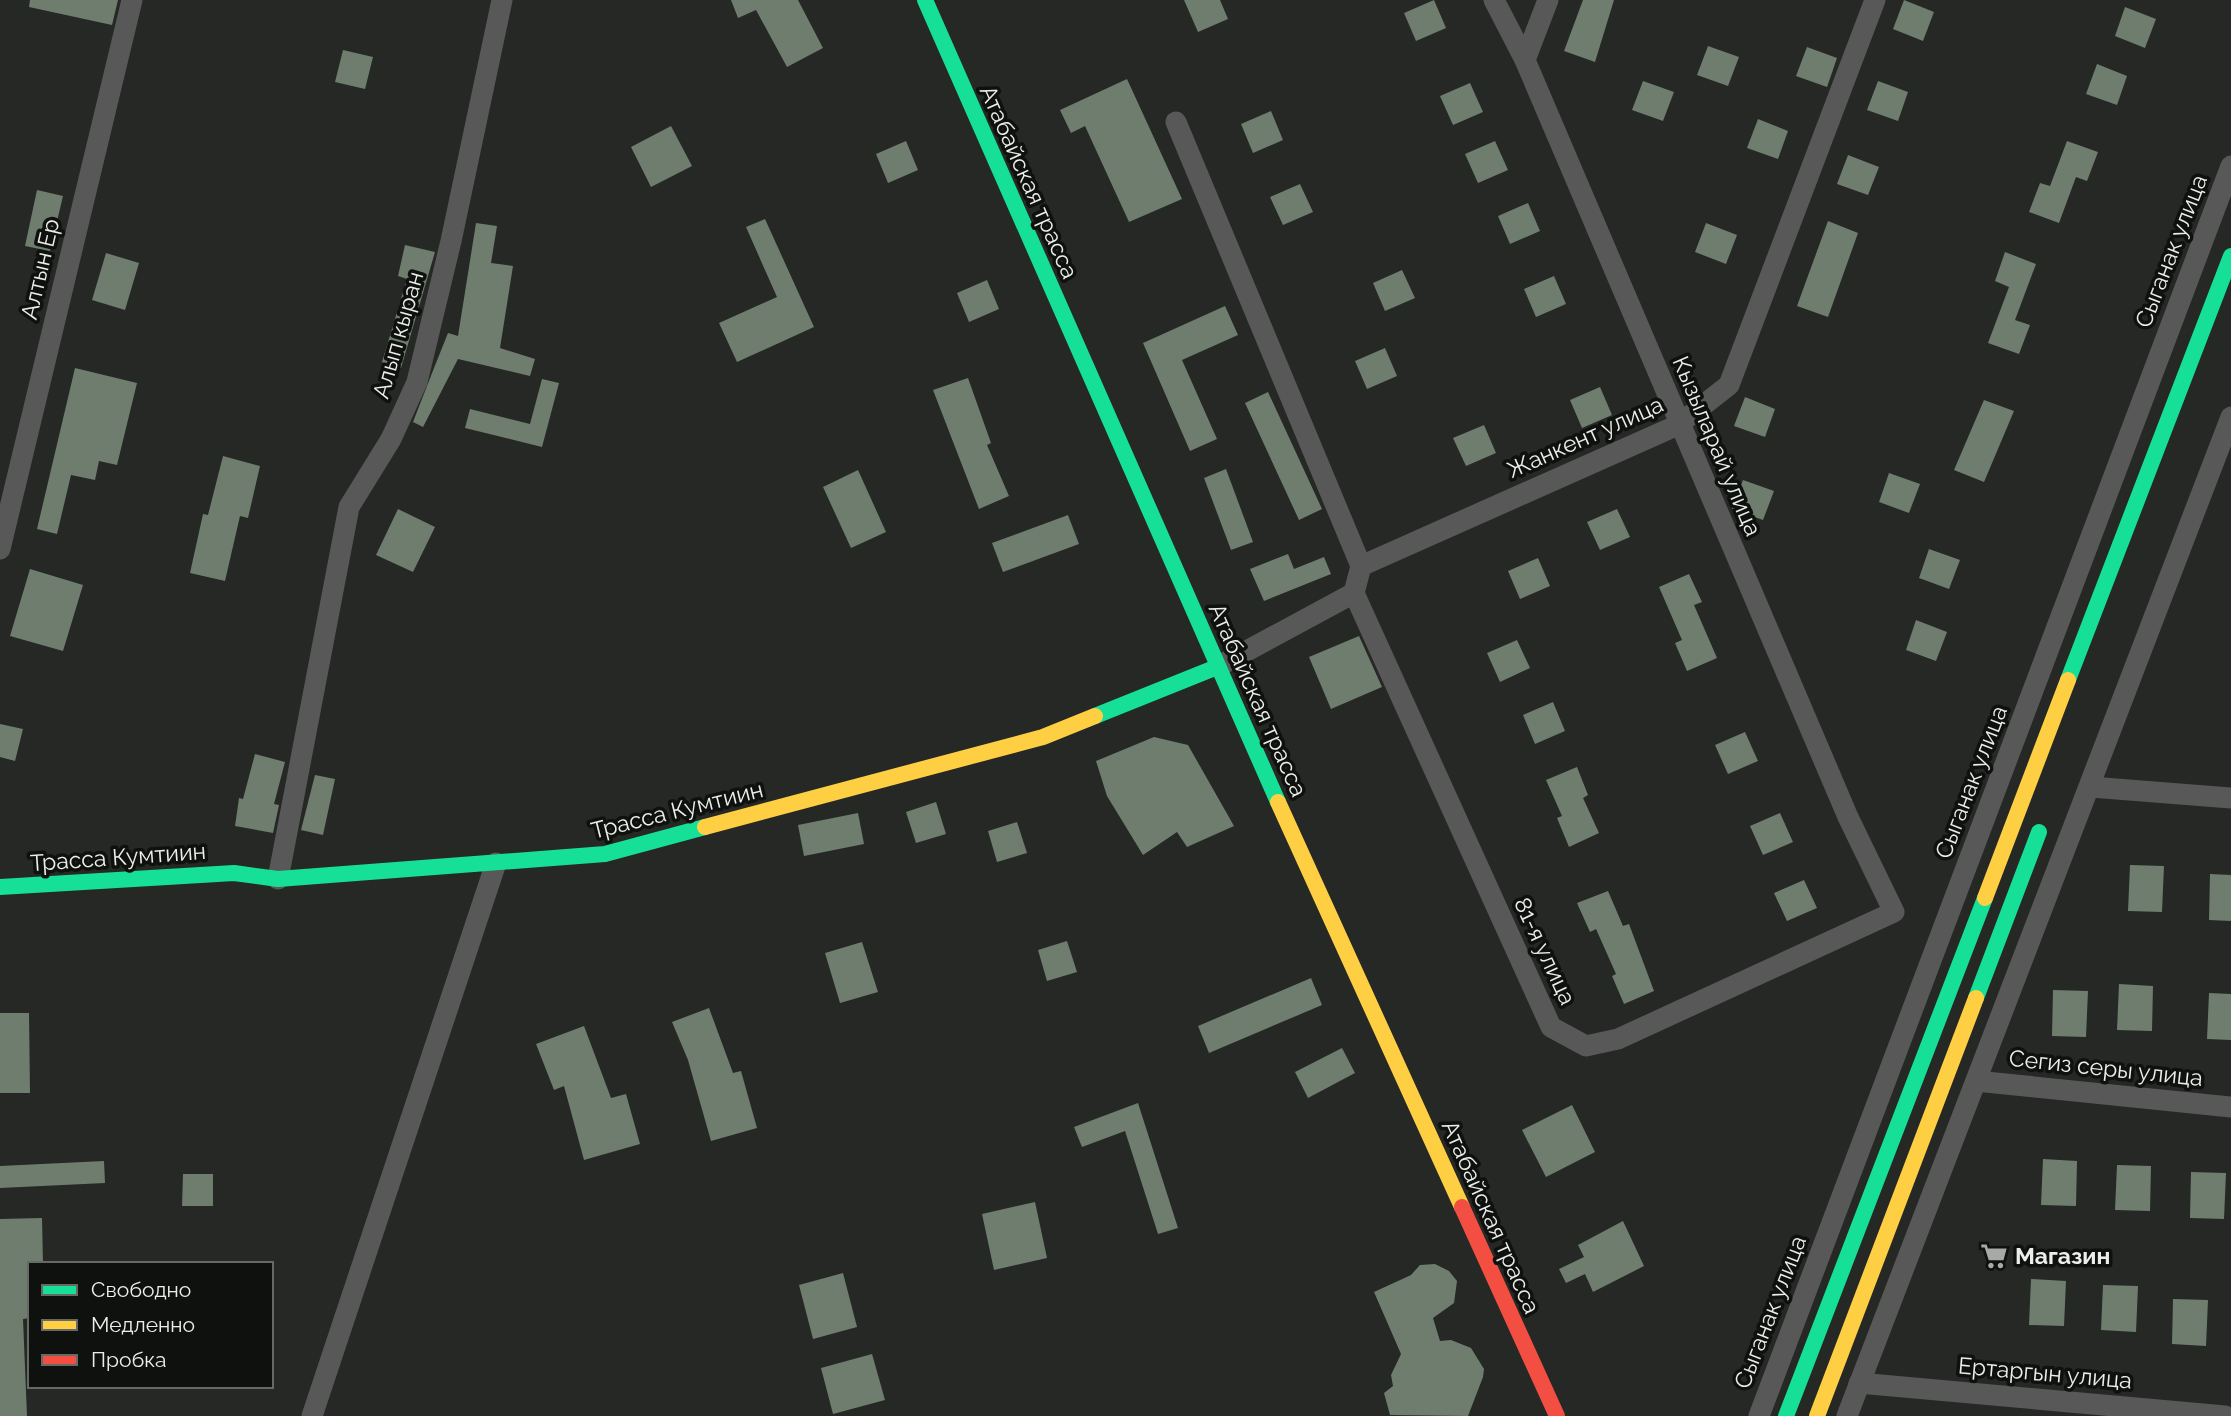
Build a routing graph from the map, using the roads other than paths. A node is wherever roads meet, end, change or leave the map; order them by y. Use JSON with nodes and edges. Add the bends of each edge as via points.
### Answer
{"nodes":[{"id":1,"x":132,"y":0,"type":"edge"},
{"id":2,"x":502,"y":0,"type":"edge"},
{"id":3,"x":925,"y":0,"type":"edge"},
{"id":4,"x":1494,"y":0,"type":"edge"},
{"id":5,"x":1548,"y":0,"type":"edge"},
{"id":6,"x":1875,"y":0,"type":"edge"},
{"id":7,"x":1525,"y":60,"type":"junction"},
{"id":8,"x":1176,"y":122,"type":"dead end"},
{"id":9,"x":2231,"y":166,"type":"edge"},
{"id":10,"x":2231,"y":256,"type":"edge"},
{"id":11,"x":2231,"y":417,"type":"edge"},
{"id":12,"x":1678,"y":425,"type":"junction"},
{"id":13,"x":0,"y":550,"type":"edge"},
{"id":14,"x":1361,"y":566,"type":"junction"},
{"id":15,"x":1354,"y":593,"type":"junction"},
{"id":16,"x":1217,"y":667,"type":"junction"},
{"id":17,"x":2091,"y":787,"type":"junction"},
{"id":18,"x":2231,"y":798,"type":"edge"},
{"id":19,"x":2043,"y":820,"type":"dead end"},
{"id":20,"x":496,"y":863,"type":"junction"},
{"id":21,"x":278,"y":879,"type":"junction"},
{"id":22,"x":0,"y":887,"type":"edge"},
{"id":23,"x":1894,"y":912,"type":"joint"},
{"id":24,"x":1976,"y":1081,"type":"junction"},
{"id":25,"x":2231,"y":1107,"type":"edge"},
{"id":26,"x":1859,"y":1382,"type":"junction"},
{"id":27,"x":312,"y":1416,"type":"edge"},
{"id":28,"x":1557,"y":1416,"type":"edge"},
{"id":29,"x":1759,"y":1416,"type":"edge"},
{"id":30,"x":1786,"y":1416,"type":"edge"},
{"id":31,"x":1816,"y":1416,"type":"edge"},
{"id":32,"x":1847,"y":1416,"type":"edge"},
{"id":33,"x":2225,"y":1416,"type":"edge"}],
"edges":[{"from":1,"to":13,"type":"street","name":"Алтын Ер"},
{"from":2,"to":21,"type":"street","name":"Алып кыран","via":[[417,382],[391,439],[349,507]]},
{"from":3,"to":16,"type":"main road","name":"Атабайская трасса"},
{"from":4,"to":7,"type":"street","name":"Кызыларай улица"},
{"from":5,"to":7,"type":"street"},
{"from":6,"to":12,"type":"street","name":"Жанкент улица","via":[[1729,385]]},
{"from":7,"to":12,"type":"street","name":"Кызыларай улица"},
{"from":8,"to":14,"type":"street"},
{"from":9,"to":29,"type":"street","name":"Сыганак улица"},
{"from":10,"to":30,"type":"main road"},
{"from":11,"to":17,"type":"street"},
{"from":12,"to":14,"type":"street","name":"Жанкент улица"},
{"from":12,"to":23,"type":"street","name":"Кызыларай улица","via":[[1842,804]]},
{"from":14,"to":15,"type":"street"},
{"from":15,"to":16,"type":"street"},
{"from":15,"to":23,"type":"street","name":"81-я улица","via":[[1551,1027],[1586,1046],[1618,1039]]},
{"from":16,"to":20,"type":"main road","name":"Трасса Кумтиин","via":[[1043,737],[706,829],[605,854]]},
{"from":16,"to":28,"type":"main road","name":"Атабайская трасса"},
{"from":17,"to":18,"type":"street"},
{"from":17,"to":24,"type":"street"},
{"from":19,"to":31,"type":"main road"},
{"from":20,"to":21,"type":"main road","name":"Трасса Кумтиин"},
{"from":20,"to":27,"type":"street"},
{"from":21,"to":22,"type":"main road","name":"Трасса Кумтиин","via":[[234,873]]},
{"from":24,"to":25,"type":"street","name":"Сегиз серы улица"},
{"from":24,"to":26,"type":"street"},
{"from":26,"to":32,"type":"street"},
{"from":26,"to":33,"type":"street","name":"Ертаргын улица"}]}
